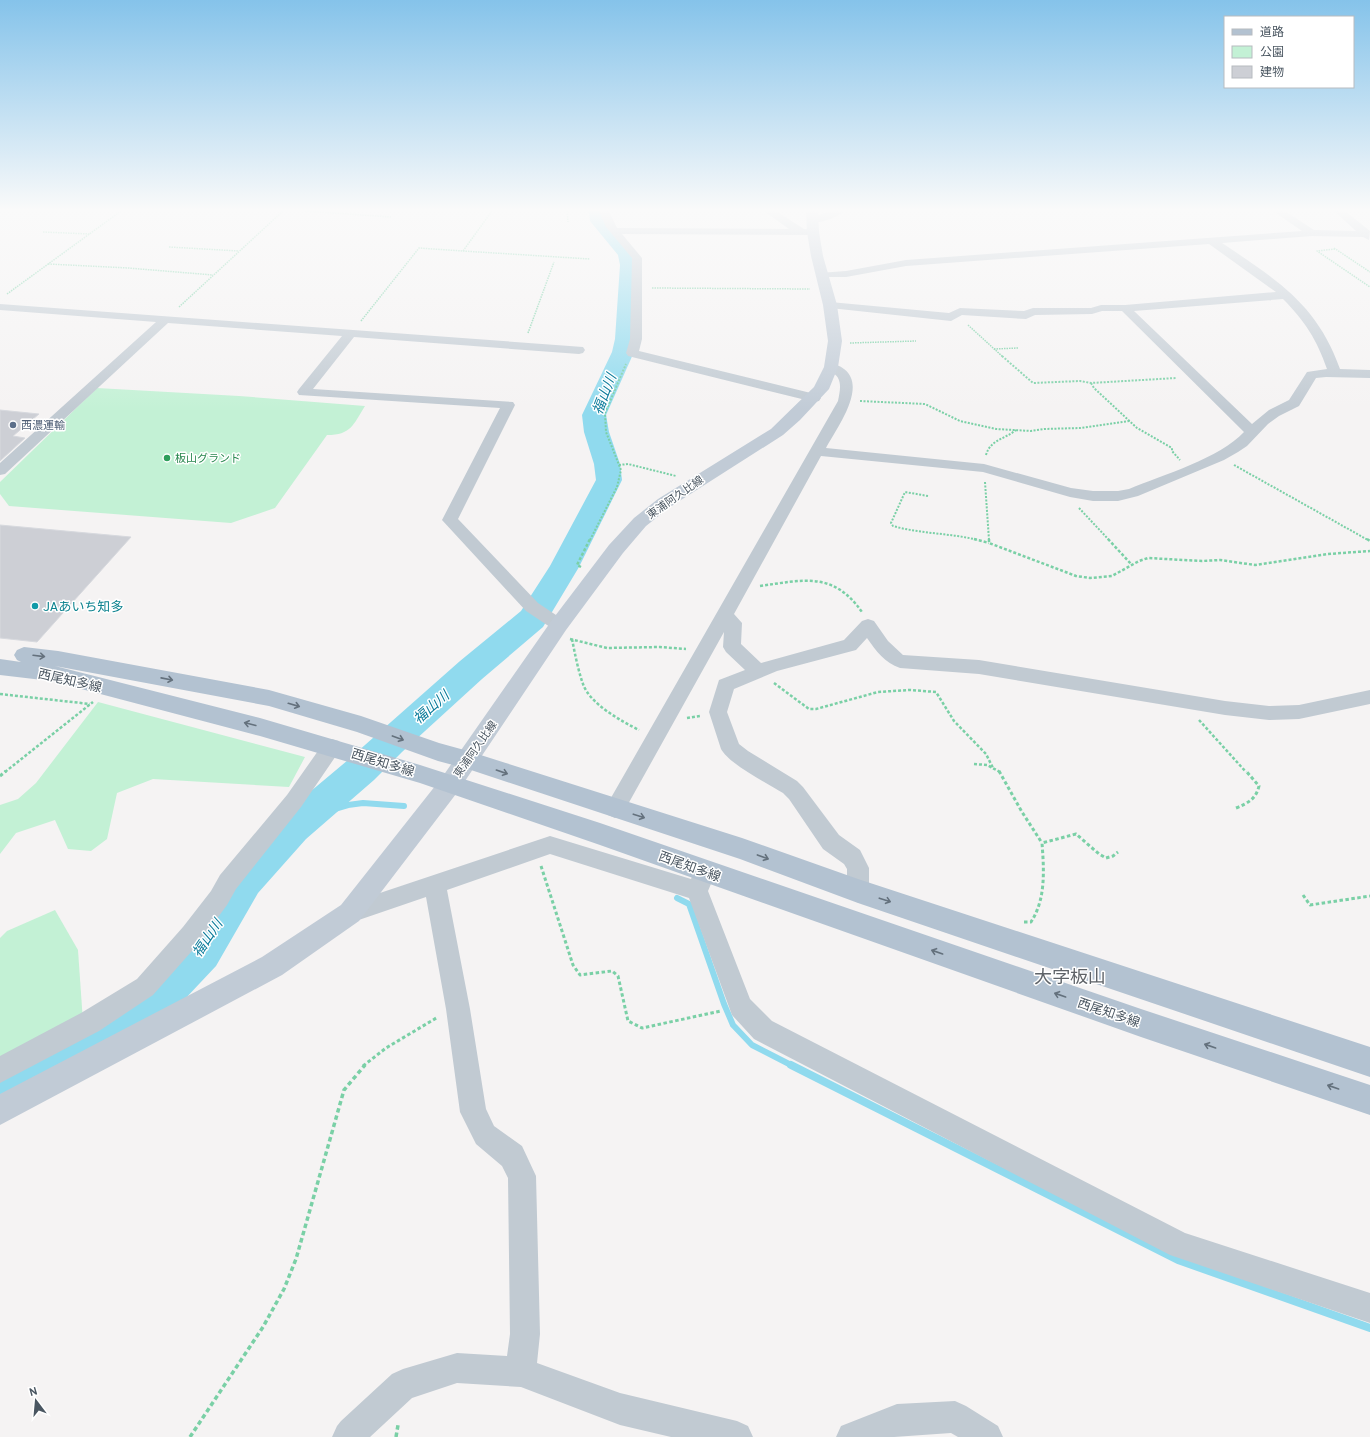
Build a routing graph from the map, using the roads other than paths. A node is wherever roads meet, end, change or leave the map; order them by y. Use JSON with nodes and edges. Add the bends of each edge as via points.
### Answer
{"nodes":[{"id":1,"x":637,"y":278,"type":"edge"},
{"id":2,"x":824,"y":278,"type":"edge"},
{"id":3,"x":1263,"y":278,"type":"edge"},
{"id":4,"x":1286,"y":295,"type":"junction"},
{"id":5,"x":830,"y":305,"type":"junction"},
{"id":6,"x":0,"y":307,"type":"edge"},
{"id":7,"x":1125,"y":308,"type":"junction"},
{"id":8,"x":166,"y":319,"type":"junction"},
{"id":9,"x":352,"y":333,"type":"junction"},
{"id":10,"x":579,"y":350,"type":"dead end"},
{"id":11,"x":831,"y":367,"type":"junction"},
{"id":12,"x":1335,"y":373,"type":"junction"},
{"id":13,"x":1370,"y":374,"type":"edge"},
{"id":14,"x":814,"y":398,"type":"junction"},
{"id":15,"x":1252,"y":432,"type":"junction"},
{"id":16,"x":816,"y":451,"type":"junction"},
{"id":17,"x":0,"y":471,"type":"edge"},
{"id":18,"x":725,"y":616,"type":"junction"},
{"id":19,"x":552,"y":624,"type":"junction"},
{"id":20,"x":0,"y":652,"type":"edge"},
{"id":21,"x":0,"y":667,"type":"edge"},
{"id":22,"x":758,"y":671,"type":"junction"},
{"id":23,"x":1370,"y":697,"type":"edge"},
{"id":24,"x":337,"y":748,"type":"junction"},
{"id":25,"x":468,"y":760,"type":"junction"},
{"id":26,"x":451,"y":783,"type":"junction"},
{"id":27,"x":615,"y":809,"type":"junction"},
{"id":28,"x":701,"y":882,"type":"junction"},
{"id":29,"x":435,"y":883,"type":"junction"},
{"id":30,"x":858,"y":891,"type":"junction"},
{"id":31,"x":350,"y":913,"type":"junction"},
{"id":32,"x":1370,"y":1062,"type":"edge"},
{"id":33,"x":0,"y":1070,"type":"edge"},
{"id":34,"x":1370,"y":1100,"type":"edge"},
{"id":35,"x":0,"y":1110,"type":"edge"},
{"id":36,"x":1370,"y":1308,"type":"edge"},
{"id":37,"x":521,"y":1372,"type":"junction"},
{"id":38,"x":348,"y":1437,"type":"edge"},
{"id":39,"x":737,"y":1437,"type":"edge"},
{"id":40,"x":852,"y":1437,"type":"edge"},
{"id":41,"x":987,"y":1437,"type":"edge"}],
"edges":[{"from":1,"to":14,"type":"street","via":[[636,339],[632,353]]},
{"from":2,"to":5,"type":"main road","name":"東浦阿久比線"},
{"from":3,"to":4,"type":"street"},
{"from":4,"to":7,"type":"street"},
{"from":4,"to":12,"type":"street","via":[[1317,330],[1332,358]]},
{"from":5,"to":7,"type":"street","via":[[951,317],[960,311],[1026,315],[1033,312]]},
{"from":5,"to":11,"type":"main road","name":"東浦阿久比線","via":[[834,344]]},
{"from":6,"to":8,"type":"street"},
{"from":7,"to":15,"type":"street"},
{"from":8,"to":9,"type":"street"},
{"from":8,"to":17,"type":"street"},
{"from":9,"to":10,"type":"street"},
{"from":9,"to":19,"type":"street","via":[[304,392],[508,405],[450,520]]},
{"from":11,"to":14,"type":"main road","name":"東浦阿久比線"},
{"from":11,"to":16,"type":"street","via":[[842,372],[847,382],[846,400]]},
{"from":12,"to":13,"type":"street"},
{"from":12,"to":15,"type":"street","via":[[1312,375],[1294,402],[1274,413]]},
{"from":14,"to":19,"type":"main road","name":"東浦阿久比線","via":[[777,432],[664,503],[640,522]]},
{"from":15,"to":16,"type":"street","via":[[1242,443],[1219,457],[1133,493],[1118,496],[1093,496],[1070,492],[984,468]]},
{"from":16,"to":18,"type":"street"},
{"from":18,"to":22,"type":"street","via":[[733,623],[732,647]]},
{"from":18,"to":27,"type":"street"},
{"from":19,"to":25,"type":"main road","name":"東浦阿久比線"},
{"from":20,"to":25,"type":"main road","name":"西尾知多線","one_way":true,"via":[[58,659],[269,698]]},
{"from":24,"to":21,"type":"main road","name":"西尾知多線","one_way":true,"via":[[51,674]]},
{"from":22,"to":23,"type":"street","via":[[850,645],[868,625],[885,650],[900,660],[979,667],[1185,701],[1284,713]]},
{"from":22,"to":30,"type":"street","via":[[726,686],[718,712],[731,749],[790,787],[831,842],[852,857],[858,868]]},
{"from":24,"to":26,"type":"main road","name":"西尾知多線"},
{"from":24,"to":33,"type":"street","via":[[228,882],[192,935],[145,987],[90,1022]]},
{"from":25,"to":26,"type":"main road","name":"東浦阿久比線"},
{"from":25,"to":27,"type":"main road","name":"西尾知多線","one_way":true},
{"from":26,"to":28,"type":"main road","name":"西尾知多線"},
{"from":26,"to":31,"type":"main road","name":"東浦阿久比線"},
{"from":27,"to":30,"type":"main road","name":"西尾知多線","one_way":true,"via":[[742,849]]},
{"from":28,"to":29,"type":"street","via":[[550,845]]},
{"from":34,"to":28,"type":"main road","name":"西尾知多線","one_way":true,"via":[[1133,1020]]},
{"from":28,"to":36,"type":"street","via":[[741,1007],[763,1030],[1180,1245]]},
{"from":29,"to":31,"type":"street"},
{"from":29,"to":37,"type":"street","via":[[458,1009],[473,1112],[485,1135],[512,1156],[522,1176],[525,1334]]},
{"from":30,"to":32,"type":"main road","name":"西尾知多線","one_way":true},
{"from":31,"to":35,"type":"main road","name":"東浦阿久比線","via":[[272,966]]},
{"from":37,"to":38,"type":"street","via":[[457,1368],[403,1385]]},
{"from":37,"to":39,"type":"street","via":[[620,1409]]},
{"from":40,"to":41,"type":"street","via":[[897,1420],[955,1417]]}]}
